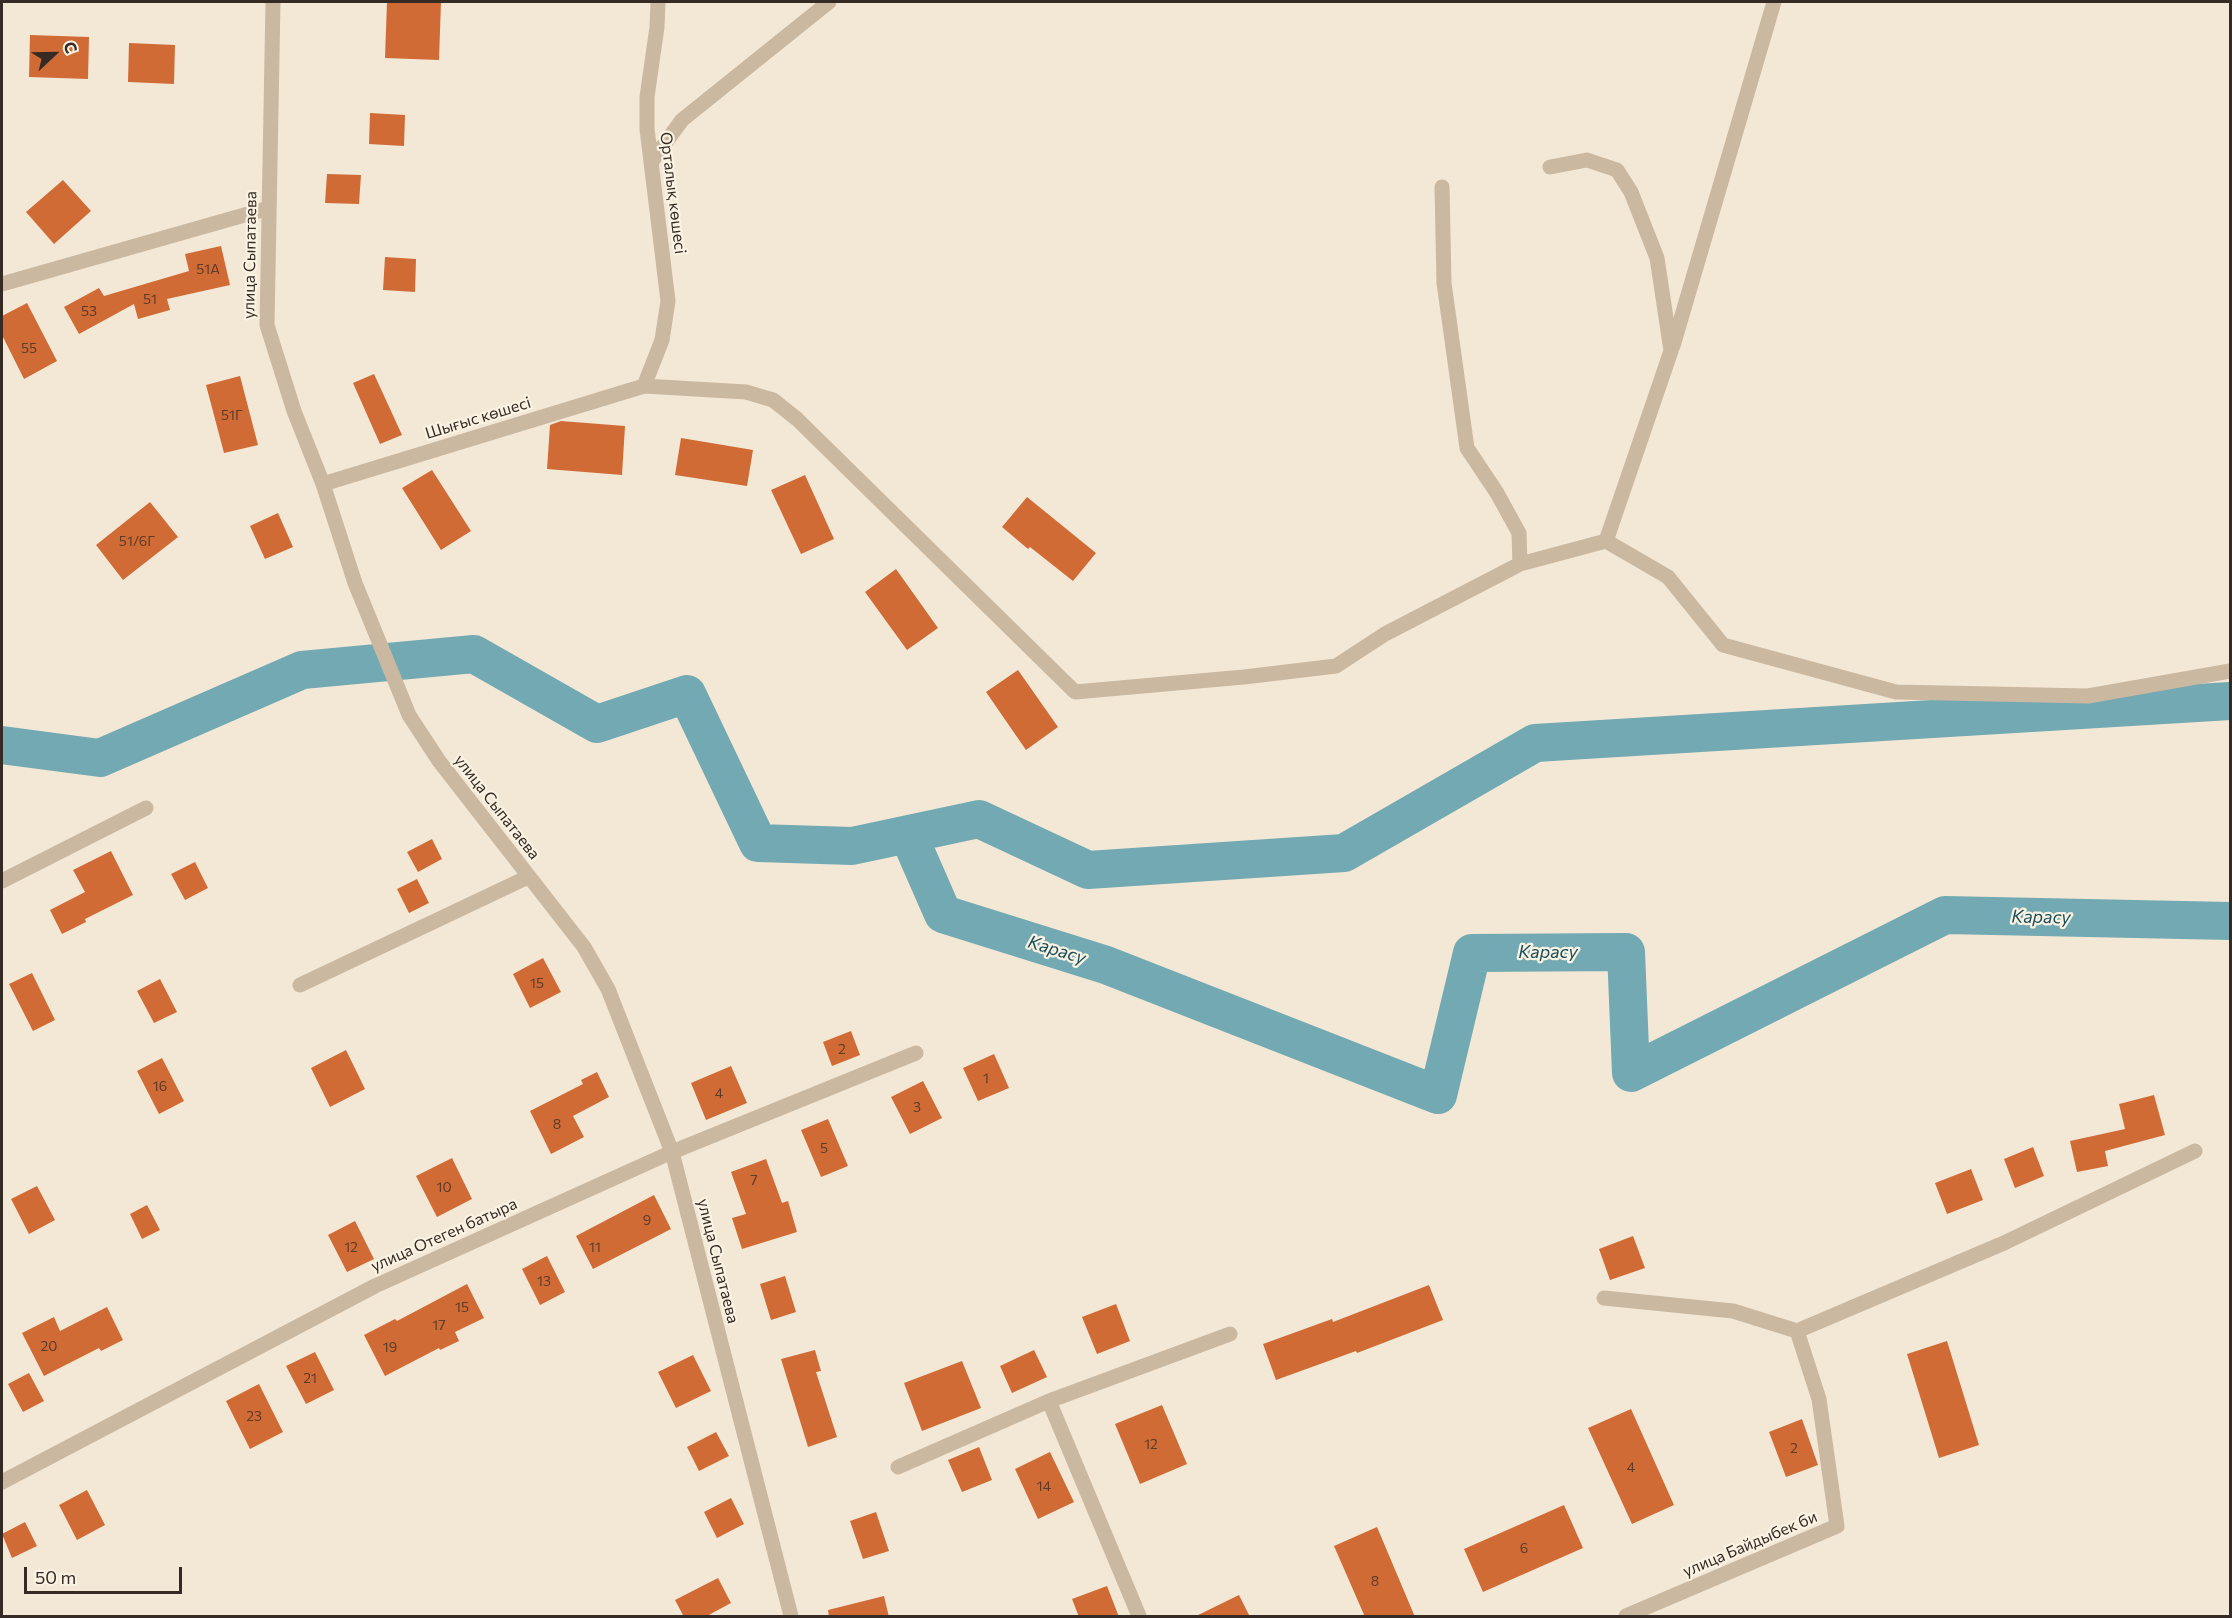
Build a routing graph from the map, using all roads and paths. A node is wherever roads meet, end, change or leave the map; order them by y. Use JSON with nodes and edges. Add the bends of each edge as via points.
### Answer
{"nodes":[{"id":1,"x":273,"y":2,"type":"edge"},
{"id":2,"x":658,"y":2,"type":"edge"},
{"id":3,"x":830,"y":2,"type":"edge"},
{"id":4,"x":1774,"y":2,"type":"edge"},
{"id":5,"x":652,"y":161,"type":"junction"},
{"id":6,"x":1550,"y":167,"type":"dead end"},
{"id":7,"x":1442,"y":187,"type":"dead end"},
{"id":8,"x":269,"y":208,"type":"junction"},
{"id":9,"x":2,"y":285,"type":"edge"},
{"id":10,"x":1671,"y":351,"type":"junction"},
{"id":11,"x":644,"y":386,"type":"junction"},
{"id":12,"x":323,"y":484,"type":"junction"},
{"id":13,"x":1606,"y":541,"type":"junction"},
{"id":14,"x":1520,"y":564,"type":"junction"},
{"id":15,"x":2230,"y":671,"type":"edge"},
{"id":16,"x":146,"y":808,"type":"dead end"},
{"id":17,"x":528,"y":877,"type":"junction"},
{"id":18,"x":2,"y":881,"type":"edge"},
{"id":19,"x":300,"y":985,"type":"dead end"},
{"id":20,"x":916,"y":1053,"type":"dead end"},
{"id":21,"x":2195,"y":1151,"type":"dead end"},
{"id":22,"x":672,"y":1152,"type":"junction"},
{"id":23,"x":1604,"y":1298,"type":"dead end"},
{"id":24,"x":1797,"y":1331,"type":"junction"},
{"id":25,"x":1230,"y":1334,"type":"dead end"},
{"id":26,"x":1049,"y":1401,"type":"junction"},
{"id":27,"x":898,"y":1467,"type":"dead end"},
{"id":28,"x":2,"y":1482,"type":"edge"},
{"id":29,"x":790,"y":1616,"type":"edge"},
{"id":30,"x":1139,"y":1617,"type":"edge"},
{"id":31,"x":1626,"y":1617,"type":"edge"}],
"edges":[{"from":1,"to":8,"type":"street","name":"улица Сыпатаева"},
{"from":2,"to":5,"type":"street","name":"Орталық көшесі","via":[[647,97]]},
{"from":3,"to":5,"type":"street","via":[[682,120]]},
{"from":4,"to":10,"type":"street"},
{"from":5,"to":11,"type":"street","name":"Орталық көшесі","via":[[668,301],[662,340]]},
{"from":6,"to":10,"type":"street","via":[[1587,160],[1617,170],[1631,192],[1657,258]]},
{"from":7,"to":14,"type":"street","via":[[1444,283],[1467,448],[1519,533]]},
{"from":8,"to":9,"type":"street"},
{"from":8,"to":12,"type":"street","name":"улица Сыпатаева","via":[[267,325],[294,411]]},
{"from":10,"to":13,"type":"street"},
{"from":11,"to":12,"type":"street","name":"Шығыс көшесі"},
{"from":11,"to":14,"type":"street","via":[[746,392],[773,400],[797,419],[1075,692],[1336,666],[1385,634]]},
{"from":12,"to":17,"type":"street","name":"улица Сыпатаева","via":[[355,583],[409,715],[439,761]]},
{"from":13,"to":14,"type":"street"},
{"from":13,"to":15,"type":"street","via":[[1668,577],[1723,645],[1896,692],[2088,696]]},
{"from":16,"to":18,"type":"street"},
{"from":17,"to":19,"type":"street"},
{"from":17,"to":22,"type":"street","name":"улица Сыпатаева","via":[[584,947],[608,989]]},
{"from":20,"to":22,"type":"street","name":"улица Отеген батыра"},
{"from":21,"to":24,"type":"street","via":[[2004,1243]]},
{"from":22,"to":28,"type":"street","name":"улица Отеген батыра","via":[[375,1286]]},
{"from":22,"to":29,"type":"street","name":"улица Сыпатаева"},
{"from":23,"to":24,"type":"street","via":[[1733,1311]]},
{"from":24,"to":31,"type":"street","name":"улица Байдыбек би","via":[[1819,1399],[1838,1526]]},
{"from":25,"to":26,"type":"street"},
{"from":26,"to":27,"type":"street"},
{"from":26,"to":30,"type":"street"}]}
